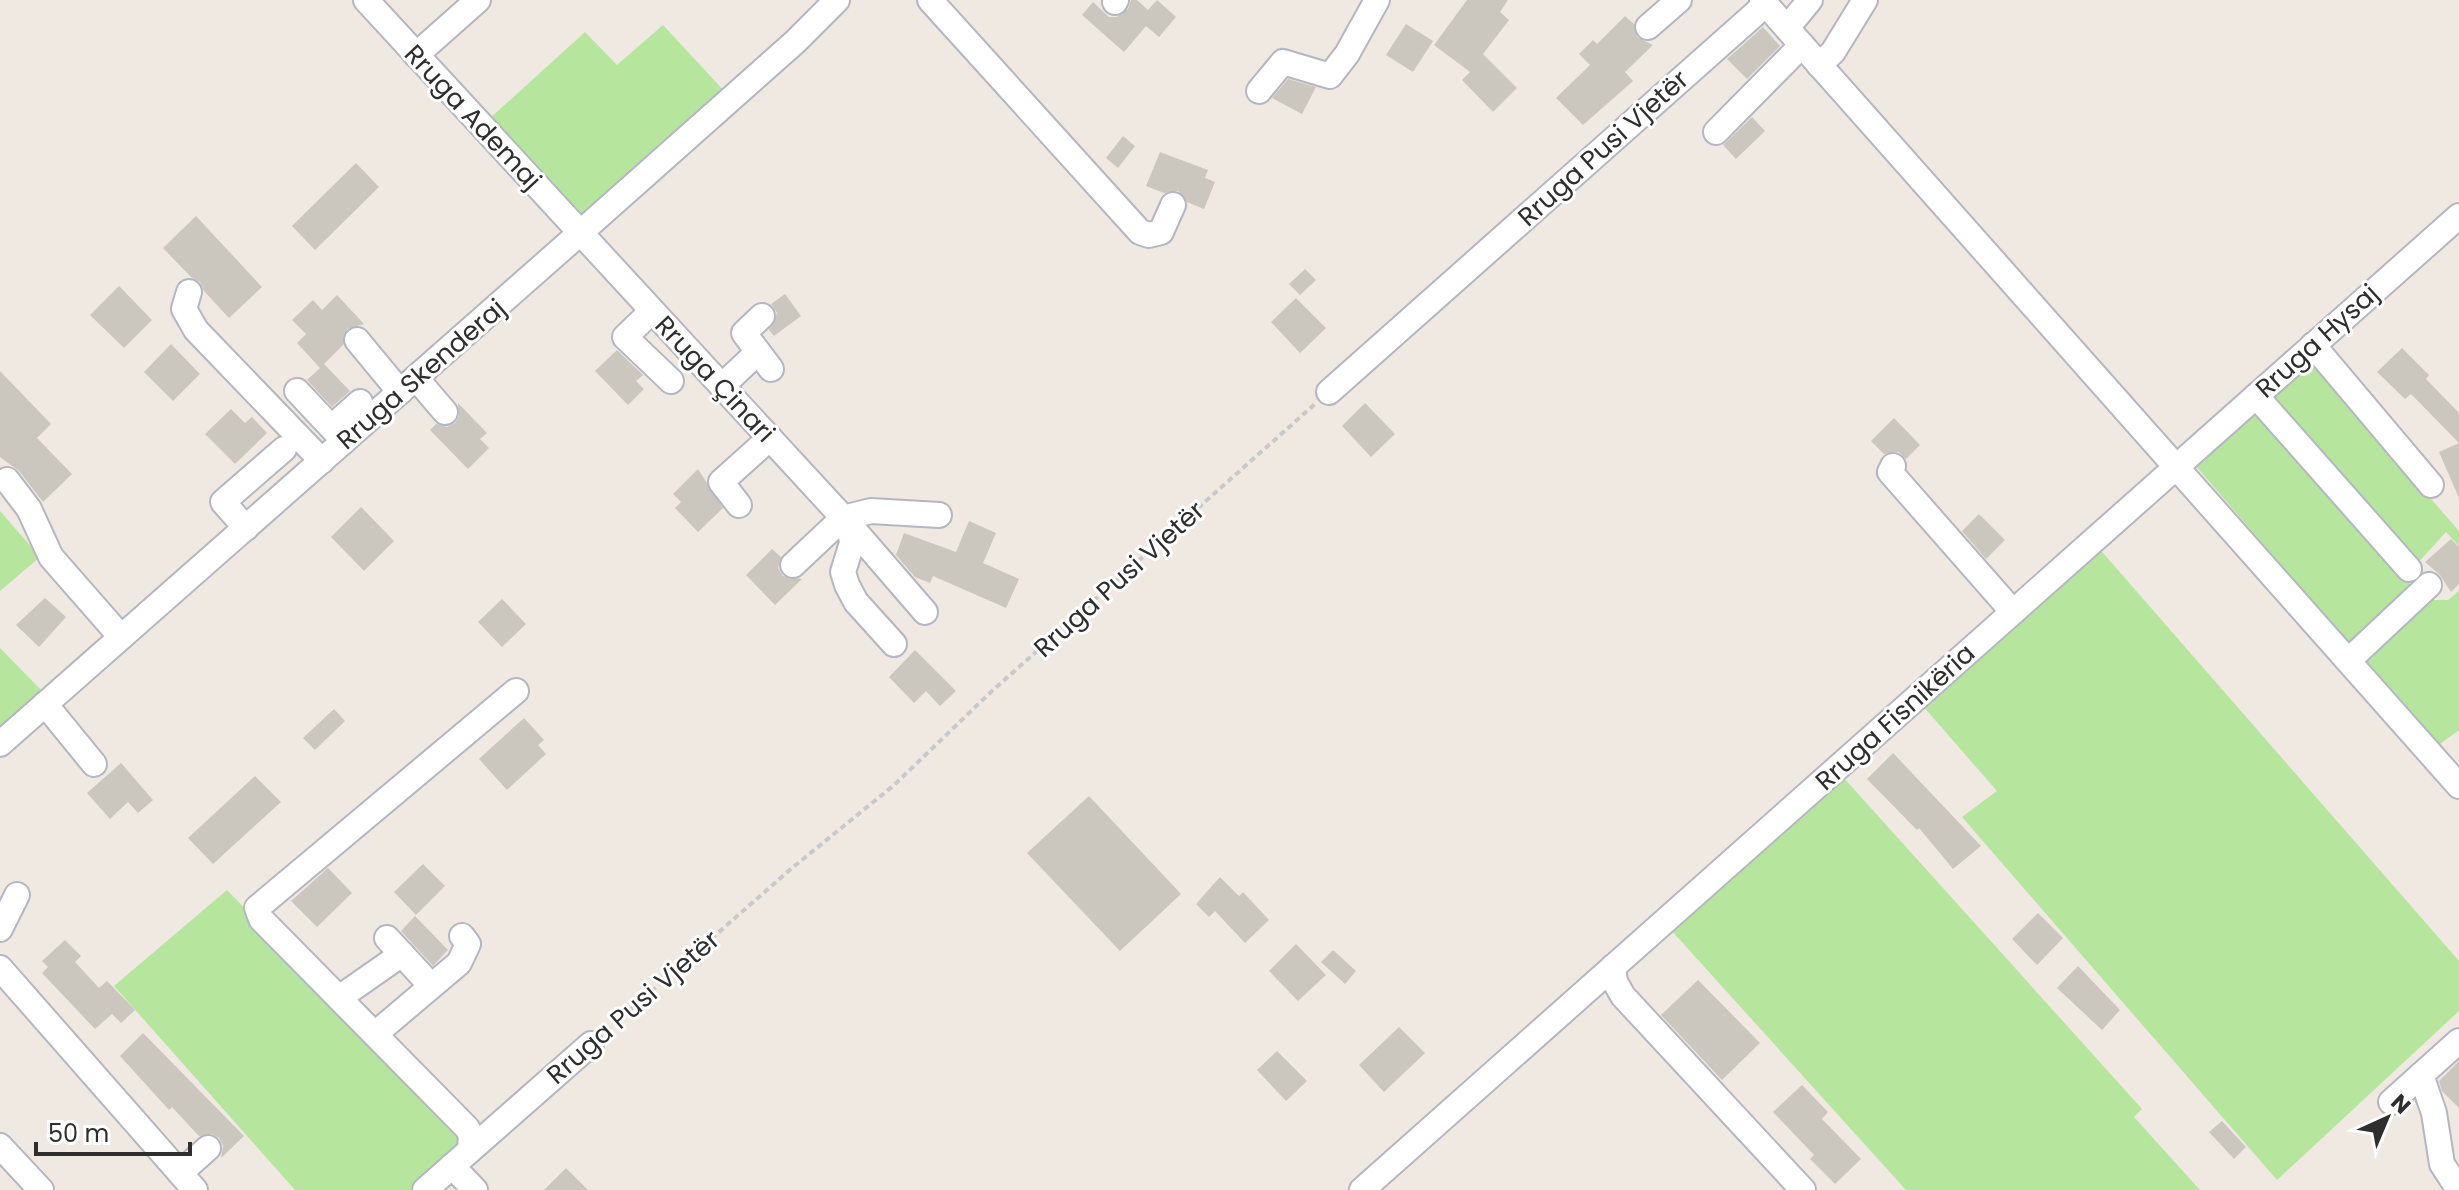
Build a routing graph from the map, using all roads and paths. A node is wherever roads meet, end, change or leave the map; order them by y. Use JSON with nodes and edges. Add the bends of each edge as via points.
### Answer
{"nodes":[{"id":1,"x":478,"y":0,"type":"edge"},
{"id":2,"x":837,"y":0,"type":"edge"},
{"id":3,"x":930,"y":0,"type":"edge"},
{"id":4,"x":1377,"y":0,"type":"edge"},
{"id":5,"x":1679,"y":0,"type":"edge"},
{"id":6,"x":1810,"y":0,"type":"edge"},
{"id":7,"x":1865,"y":0,"type":"edge"},
{"id":8,"x":368,"y":1,"type":"edge"},
{"id":9,"x":1764,"y":2,"type":"edge"},
{"id":10,"x":1648,"y":27,"type":"dead end"},
{"id":11,"x":1794,"y":37,"type":"junction"},
{"id":12,"x":416,"y":55,"type":"junction"},
{"id":13,"x":1819,"y":65,"type":"junction"},
{"id":14,"x":1259,"y":91,"type":"dead end"},
{"id":15,"x":1716,"y":132,"type":"dead end"},
{"id":16,"x":1173,"y":205,"type":"dead end"},
{"id":17,"x":2459,"y":216,"type":"edge"},
{"id":18,"x":580,"y":233,"type":"junction"},
{"id":19,"x":189,"y":292,"type":"dead end"},
{"id":20,"x":652,"y":311,"type":"junction"},
{"id":21,"x":762,"y":316,"type":"dead end"},
{"id":22,"x":357,"y":340,"type":"dead end"},
{"id":23,"x":2313,"y":345,"type":"junction"},
{"id":24,"x":671,"y":381,"type":"dead end"},
{"id":25,"x":408,"y":385,"type":"junction"},
{"id":26,"x":722,"y":386,"type":"junction"},
{"id":27,"x":297,"y":391,"type":"dead end"},
{"id":28,"x":1329,"y":392,"type":"joint"},
{"id":29,"x":2256,"y":396,"type":"junction"},
{"id":30,"x":360,"y":402,"type":"dead end"},
{"id":31,"x":445,"y":412,"type":"dead end"},
{"id":32,"x":338,"y":434,"type":"junction"},
{"id":33,"x":770,"y":438,"type":"junction"},
{"id":34,"x":284,"y":449,"type":"dead end"},
{"id":35,"x":322,"y":461,"type":"junction"},
{"id":36,"x":1893,"y":466,"type":"dead end"},
{"id":37,"x":2176,"y":467,"type":"junction"},
{"id":38,"x":7,"y":480,"type":"dead end"},
{"id":39,"x":2431,"y":485,"type":"dead end"},
{"id":40,"x":739,"y":505,"type":"dead end"},
{"id":41,"x":939,"y":515,"type":"dead end"},
{"id":42,"x":846,"y":521,"type":"junction"},
{"id":43,"x":246,"y":528,"type":"junction"},
{"id":44,"x":793,"y":565,"type":"dead end"},
{"id":45,"x":2409,"y":569,"type":"dead end"},
{"id":46,"x":2429,"y":585,"type":"dead end"},
{"id":47,"x":925,"y":612,"type":"dead end"},
{"id":48,"x":2013,"y":612,"type":"junction"},
{"id":49,"x":121,"y":637,"type":"junction"},
{"id":50,"x":894,"y":644,"type":"dead end"},
{"id":51,"x":2348,"y":661,"type":"junction"},
{"id":52,"x":516,"y":691,"type":"dead end"},
{"id":53,"x":45,"y":704,"type":"junction"},
{"id":54,"x":0,"y":744,"type":"edge"},
{"id":55,"x":94,"y":764,"type":"dead end"},
{"id":56,"x":2459,"y":786,"type":"edge"},
{"id":57,"x":17,"y":895,"type":"dead end"},
{"id":58,"x":0,"y":929,"type":"edge"},
{"id":59,"x":462,"y":936,"type":"dead end"},
{"id":60,"x":1613,"y":967,"type":"junction"},
{"id":61,"x":0,"y":968,"type":"edge"},
{"id":62,"x":423,"y":977,"type":"dead end"},
{"id":63,"x":339,"y":998,"type":"junction"},
{"id":64,"x":82,"y":1024,"type":"dead end"},
{"id":65,"x":375,"y":1034,"type":"junction"},
{"id":66,"x":63,"y":1040,"type":"junction"},
{"id":67,"x":2459,"y":1041,"type":"edge"},
{"id":68,"x":591,"y":1044,"type":"joint"},
{"id":69,"x":2421,"y":1075,"type":"junction"},
{"id":70,"x":2391,"y":1102,"type":"dead end"},
{"id":71,"x":0,"y":1146,"type":"edge"},
{"id":72,"x":208,"y":1148,"type":"dead end"},
{"id":73,"x":461,"y":1158,"type":"junction"},
{"id":74,"x":188,"y":1181,"type":"edge"},
{"id":75,"x":41,"y":1190,"type":"edge"},
{"id":76,"x":425,"y":1190,"type":"edge"},
{"id":77,"x":475,"y":1190,"type":"edge"},
{"id":78,"x":1362,"y":1190,"type":"edge"},
{"id":79,"x":1803,"y":1190,"type":"edge"},
{"id":80,"x":2459,"y":1190,"type":"edge"}],
"edges":[{"from":1,"to":12,"type":"street"},
{"from":2,"to":18,"type":"street","name":"Rruga Skenderaj"},
{"from":3,"to":16,"type":"street","via":[[1140,232],[1161,232]]},
{"from":4,"to":14,"type":"street","via":[[1330,76],[1283,62]]},
{"from":5,"to":10,"type":"street"},
{"from":6,"to":11,"type":"street"},
{"from":7,"to":13,"type":"street"},
{"from":8,"to":12,"type":"street","name":"Rruga Ademaj"},
{"from":9,"to":11,"type":"street"},
{"from":9,"to":28,"type":"street","name":"Rruga Pusi Vjetër"},
{"from":11,"to":13,"type":"street"},
{"from":11,"to":15,"type":"street"},
{"from":12,"to":18,"type":"street","name":"Rruga Ademaj"},
{"from":13,"to":37,"type":"street"},
{"from":17,"to":23,"type":"street","name":"Rruga Hysaj"},
{"from":18,"to":20,"type":"street","name":"Rruga Çinari"},
{"from":18,"to":25,"type":"street","name":"Rruga Skenderaj"},
{"from":19,"to":35,"type":"street","via":[[184,309],[196,330]]},
{"from":20,"to":24,"type":"street","via":[[625,337]]},
{"from":20,"to":26,"type":"street","name":"Rruga Çinari"},
{"from":21,"to":26,"type":"street","via":[[744,333],[765,360]]},
{"from":22,"to":25,"type":"street"},
{"from":23,"to":29,"type":"street","name":"Rruga Hysaj"},
{"from":23,"to":39,"type":"street"},
{"from":25,"to":31,"type":"street"},
{"from":25,"to":32,"type":"street","name":"Rruga Skenderaj"},
{"from":26,"to":33,"type":"street","name":"Rruga Çinari"},
{"from":27,"to":32,"type":"street"},
{"from":28,"to":68,"type":"path","name":"Rruga Pusi Vjetër","via":[[992,691],[893,786]]},
{"from":29,"to":37,"type":"street","name":"Rruga Hysaj"},
{"from":29,"to":45,"type":"street"},
{"from":30,"to":32,"type":"street"},
{"from":32,"to":35,"type":"street","name":"Rruga Skenderaj"},
{"from":33,"to":40,"type":"street","via":[[721,482]]},
{"from":33,"to":42,"type":"street","name":"Rruga Çinari"},
{"from":34,"to":43,"type":"street","via":[[223,502]]},
{"from":35,"to":43,"type":"street","name":"Rruga Skenderaj"},
{"from":36,"to":48,"type":"street","via":[[1890,472]]},
{"from":37,"to":48,"type":"street","name":"Rruga Fisnikëria"},
{"from":37,"to":51,"type":"street"},
{"from":38,"to":49,"type":"street","via":[[29,509],[51,557]]},
{"from":41,"to":42,"type":"street","via":[[871,511]]},
{"from":42,"to":44,"type":"street"},
{"from":42,"to":47,"type":"street","name":"Rruga Çinari"},
{"from":42,"to":50,"type":"street","via":[[852,543],[843,572],[847,585]]},
{"from":43,"to":49,"type":"street","name":"Rruga Skenderaj"},
{"from":46,"to":51,"type":"street"},
{"from":48,"to":60,"type":"street","name":"Rruga Fisnikëria"},
{"from":49,"to":53,"type":"street","name":"Rruga Skenderaj"},
{"from":51,"to":56,"type":"street"},
{"from":52,"to":63,"type":"street","via":[[257,908],[261,919]]},
{"from":53,"to":54,"type":"street","name":"Rruga Skenderaj"},
{"from":53,"to":55,"type":"street"},
{"from":57,"to":58,"type":"street"},
{"from":59,"to":65,"type":"street","via":[[468,944],[459,963]]},
{"from":60,"to":78,"type":"street","name":"Rruga Fisnikëria"},
{"from":60,"to":79,"type":"street","via":[[1623,996]]},
{"from":61,"to":66,"type":"street"},
{"from":62,"to":63,"type":"street","via":[[395,946]]},
{"from":63,"to":65,"type":"street"},
{"from":64,"to":66,"type":"street"},
{"from":65,"to":73,"type":"street","via":[[467,1128],[471,1135]]},
{"from":66,"to":74,"type":"street"},
{"from":67,"to":69,"type":"street"},
{"from":68,"to":73,"type":"street","name":"Rruga Pusi Vjetër"},
{"from":69,"to":70,"type":"street"},
{"from":69,"to":80,"type":"street","via":[[2442,1164]]},
{"from":71,"to":75,"type":"street"},
{"from":72,"to":74,"type":"street"},
{"from":73,"to":76,"type":"street","name":"Rruga Pusi Vjetër"},
{"from":73,"to":77,"type":"street"}]}
